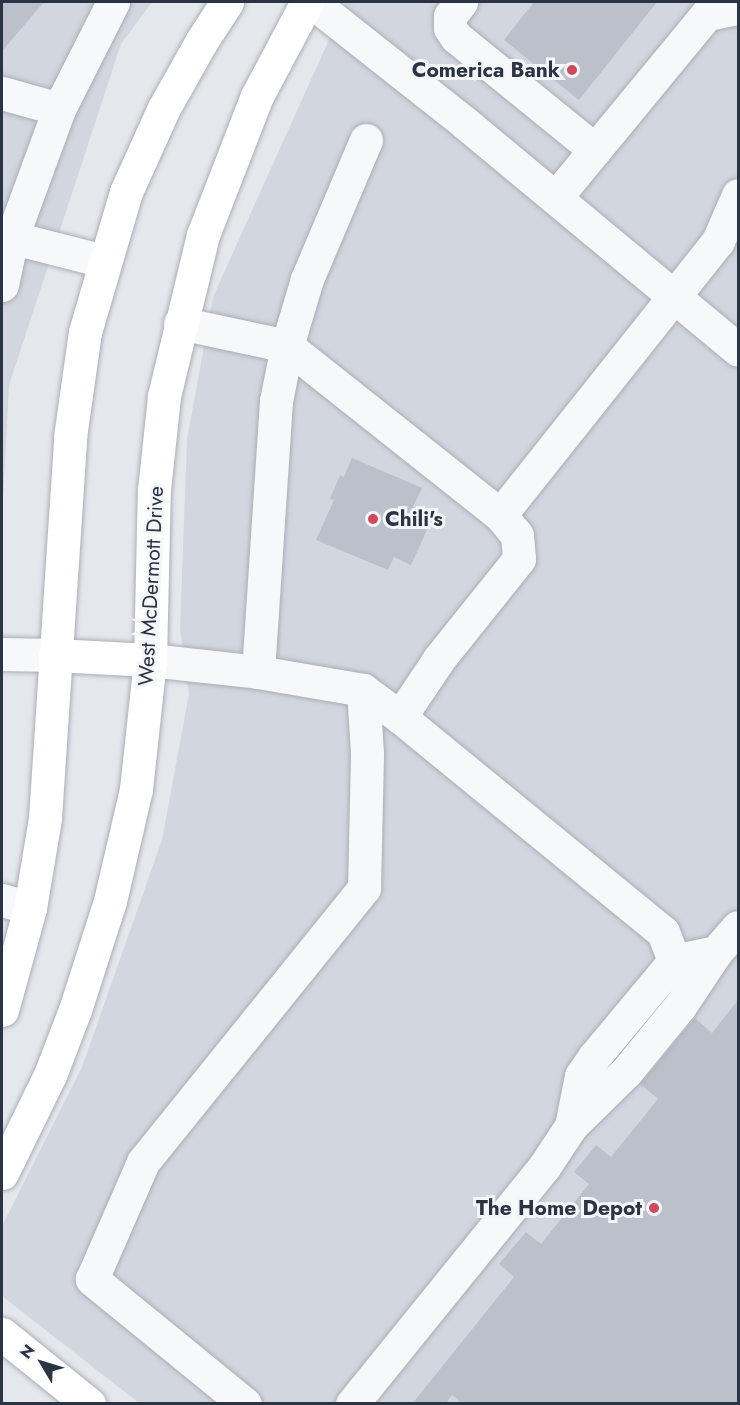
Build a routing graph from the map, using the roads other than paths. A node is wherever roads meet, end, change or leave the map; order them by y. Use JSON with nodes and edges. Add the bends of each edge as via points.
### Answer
{"nodes":[{"id":1,"x":113,"y":2,"type":"edge"},
{"id":2,"x":227,"y":2,"type":"edge"},
{"id":3,"x":307,"y":2,"type":"edge"},
{"id":4,"x":312,"y":2,"type":"edge"},
{"id":5,"x":461,"y":2,"type":"edge"},
{"id":6,"x":699,"y":8,"type":"edge"},
{"id":7,"x":738,"y":8,"type":"edge"},
{"id":8,"x":2,"y":93,"type":"edge"},
{"id":9,"x":59,"y":109,"type":"junction"},
{"id":10,"x":366,"y":140,"type":"dead end"},
{"id":11,"x":595,"y":150,"type":"junction"},
{"id":12,"x":738,"y":195,"type":"edge"},
{"id":13,"x":556,"y":197,"type":"junction"},
{"id":14,"x":7,"y":236,"type":"edge"},
{"id":15,"x":104,"y":261,"type":"junction"},
{"id":16,"x":2,"y":285,"type":"edge"},
{"id":17,"x":675,"y":295,"type":"junction"},
{"id":18,"x":180,"y":323,"type":"junction"},
{"id":19,"x":287,"y":346,"type":"junction"},
{"id":20,"x":738,"y":350,"type":"edge"},
{"id":21,"x":500,"y":515,"type":"junction"},
{"id":22,"x":2,"y":654,"type":"edge"},
{"id":23,"x":55,"y":655,"type":"junction"},
{"id":24,"x":150,"y":660,"type":"junction"},
{"id":25,"x":258,"y":672,"type":"junction"},
{"id":26,"x":363,"y":690,"type":"junction"},
{"id":27,"x":400,"y":717,"type":"junction"},
{"id":28,"x":16,"y":904,"type":"edge"},
{"id":29,"x":738,"y":927,"type":"edge"},
{"id":30,"x":716,"y":952,"type":"junction"},
{"id":31,"x":674,"y":962,"type":"junction"},
{"id":32,"x":2,"y":1010,"type":"edge"},
{"id":33,"x":571,"y":1126,"type":"junction"},
{"id":34,"x":2,"y":1173,"type":"edge"},
{"id":35,"x":2,"y":1334,"type":"edge"},
{"id":36,"x":88,"y":1404,"type":"edge"},
{"id":37,"x":245,"y":1404,"type":"edge"},
{"id":38,"x":352,"y":1404,"type":"edge"}],
"edges":[{"from":1,"to":9,"type":"lane"},
{"from":2,"to":15,"type":"main road","via":[[164,108],[126,192]]},
{"from":3,"to":18,"type":"main road","name":"West McDermott Drive","via":[[256,96],[202,235]]},
{"from":4,"to":13,"type":"lane"},
{"from":5,"to":11,"type":"lane","via":[[450,16],[450,28],[456,38]]},
{"from":6,"to":7,"type":"lane"},
{"from":6,"to":11,"type":"lane"},
{"from":8,"to":9,"type":"lane"},
{"from":9,"to":14,"type":"lane"},
{"from":10,"to":19,"type":"lane","via":[[308,279]]},
{"from":11,"to":13,"type":"lane"},
{"from":12,"to":17,"type":"lane","via":[[718,241]]},
{"from":13,"to":17,"type":"lane"},
{"from":14,"to":15,"type":"lane"},
{"from":14,"to":16,"type":"lane"},
{"from":15,"to":23,"type":"main road","via":[[85,332],[70,437]]},
{"from":17,"to":20,"type":"lane"},
{"from":17,"to":21,"type":"lane"},
{"from":18,"to":19,"type":"lane"},
{"from":18,"to":24,"type":"main road","name":"West McDermott Drive","via":[[164,396],[154,490]]},
{"from":19,"to":21,"type":"lane"},
{"from":19,"to":25,"type":"lane","via":[[276,401]]},
{"from":21,"to":27,"type":"lane","via":[[517,535],[519,559],[439,659]]},
{"from":22,"to":23,"type":"lane"},
{"from":23,"to":24,"type":"main road"},
{"from":23,"to":28,"type":"main road","via":[[45,818]]},
{"from":24,"to":25,"type":"lane"},
{"from":24,"to":34,"type":"main road","name":"West McDermott Drive","via":[[136,789],[110,901],[54,1064]]},
{"from":25,"to":26,"type":"lane"},
{"from":26,"to":27,"type":"lane"},
{"from":26,"to":37,"type":"lane","via":[[367,753],[364,888],[143,1162],[92,1278]]},
{"from":27,"to":31,"type":"lane","via":[[663,932]]},
{"from":28,"to":32,"type":"main road"},
{"from":29,"to":30,"type":"lane"},
{"from":30,"to":31,"type":"lane"},
{"from":30,"to":33,"type":"lane","via":[[680,1006],[626,1072]]},
{"from":31,"to":33,"type":"lane","via":[[581,1076]]},
{"from":33,"to":38,"type":"lane","via":[[530,1184]]},
{"from":35,"to":36,"type":"main road"}]}
